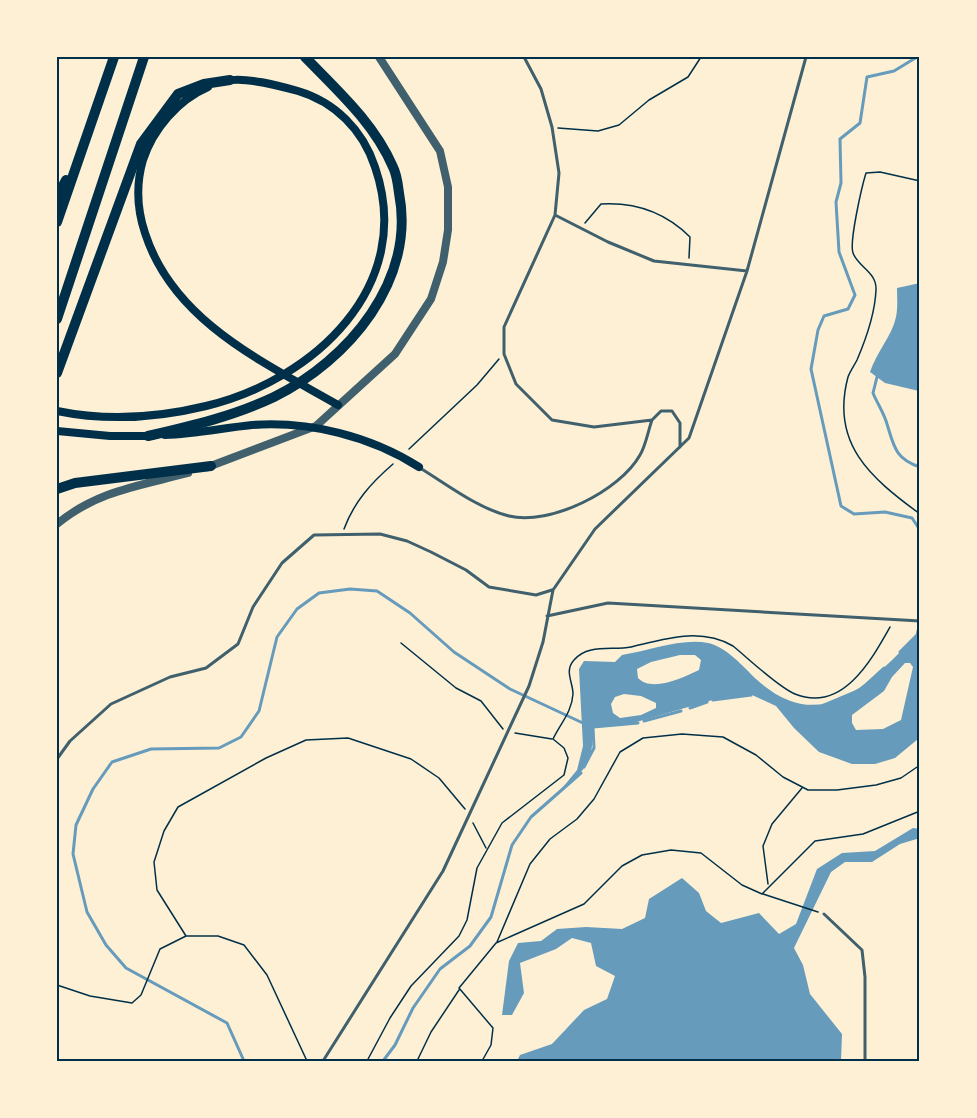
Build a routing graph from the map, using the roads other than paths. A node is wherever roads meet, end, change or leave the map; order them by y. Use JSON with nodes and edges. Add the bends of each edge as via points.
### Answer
{"nodes":[{"id":1,"x":114,"y":57,"type":"edge"},
{"id":2,"x":144,"y":57,"type":"edge"},
{"id":3,"x":305,"y":57,"type":"edge"},
{"id":4,"x":379,"y":57,"type":"edge"},
{"id":5,"x":524,"y":57,"type":"edge"},
{"id":6,"x":806,"y":57,"type":"edge"},
{"id":7,"x":230,"y":80,"type":"junction"},
{"id":8,"x":87,"y":136,"type":"junction"},
{"id":9,"x":57,"y":197,"type":"edge"},
{"id":10,"x":555,"y":215,"type":"junction"},
{"id":11,"x":57,"y":222,"type":"edge"},
{"id":12,"x":747,"y":271,"type":"junction"},
{"id":13,"x":57,"y":319,"type":"edge"},
{"id":14,"x":57,"y":374,"type":"edge"},
{"id":15,"x":338,"y":405,"type":"junction"},
{"id":16,"x":57,"y":411,"type":"edge"},
{"id":17,"x":652,"y":420,"type":"junction"},
{"id":18,"x":57,"y":431,"type":"edge"},
{"id":19,"x":148,"y":436,"type":"junction"},
{"id":20,"x":680,"y":447,"type":"junction"},
{"id":21,"x":211,"y":466,"type":"junction"},
{"id":22,"x":418,"y":467,"type":"joint"},
{"id":23,"x":57,"y":489,"type":"edge"},
{"id":24,"x":57,"y":524,"type":"edge"},
{"id":25,"x":553,"y":590,"type":"junction"},
{"id":26,"x":547,"y":616,"type":"junction"},
{"id":27,"x":920,"y":621,"type":"edge"},
{"id":28,"x":57,"y":759,"type":"edge"},
{"id":29,"x":824,"y":914,"type":"road end"},
{"id":30,"x":322,"y":1061,"type":"edge"},
{"id":31,"x":865,"y":1061,"type":"edge"}],
"edges":[{"from":1,"to":8,"type":"highway"},
{"from":2,"to":13,"type":"highway"},
{"from":3,"to":19,"type":"highway","via":[[370,125],[394,169],[402,226],[396,266],[368,319],[312,374],[251,408]]},
{"from":4,"to":15,"type":"street","via":[[440,151],[448,187],[448,230],[431,299],[395,354]]},
{"from":5,"to":10,"type":"lane","via":[[541,89],[552,127],[559,174]]},
{"from":6,"to":12,"type":"lane"},
{"from":7,"to":14,"type":"highway","via":[[178,94],[141,144]]},
{"from":7,"to":15,"type":"main road","via":[[191,95],[166,119],[150,143],[139,183],[145,234],[175,291],[200,316],[261,361]]},
{"from":7,"to":16,"type":"main road","via":[[260,82],[330,105],[349,121],[369,148],[386,225],[379,261],[364,297],[348,322],[299,364],[249,391],[207,406],[142,417]]},
{"from":8,"to":9,"type":"highway"},
{"from":8,"to":11,"type":"highway"},
{"from":10,"to":12,"type":"lane","via":[[654,261]]},
{"from":10,"to":17,"type":"lane","via":[[504,327],[504,354],[516,384],[552,420],[594,428]]},
{"from":12,"to":20,"type":"lane","via":[[689,438]]},
{"from":15,"to":21,"type":"street","via":[[316,426]]},
{"from":17,"to":20,"type":"lane","via":[[661,411],[672,411],[680,423]]},
{"from":17,"to":22,"type":"lane","via":[[640,455],[625,473],[589,500],[548,516],[510,516],[466,497]]},
{"from":18,"to":19,"type":"main road"},
{"from":19,"to":22,"type":"main road","via":[[252,425],[297,426],[365,440]]},
{"from":20,"to":25,"type":"lane","via":[[595,529]]},
{"from":21,"to":23,"type":"highway","via":[[75,483]]},
{"from":21,"to":24,"type":"street","via":[[99,496]]},
{"from":25,"to":26,"type":"lane"},
{"from":25,"to":28,"type":"lane","via":[[536,595],[489,587],[466,570],[407,541],[380,534],[314,535],[282,563],[253,607],[238,644],[207,668],[170,677],[111,704],[70,741]]},
{"from":26,"to":27,"type":"lane","via":[[608,603]]},
{"from":26,"to":30,"type":"lane","via":[[529,686],[443,871]]},
{"from":29,"to":31,"type":"lane","via":[[862,950]]}]}
